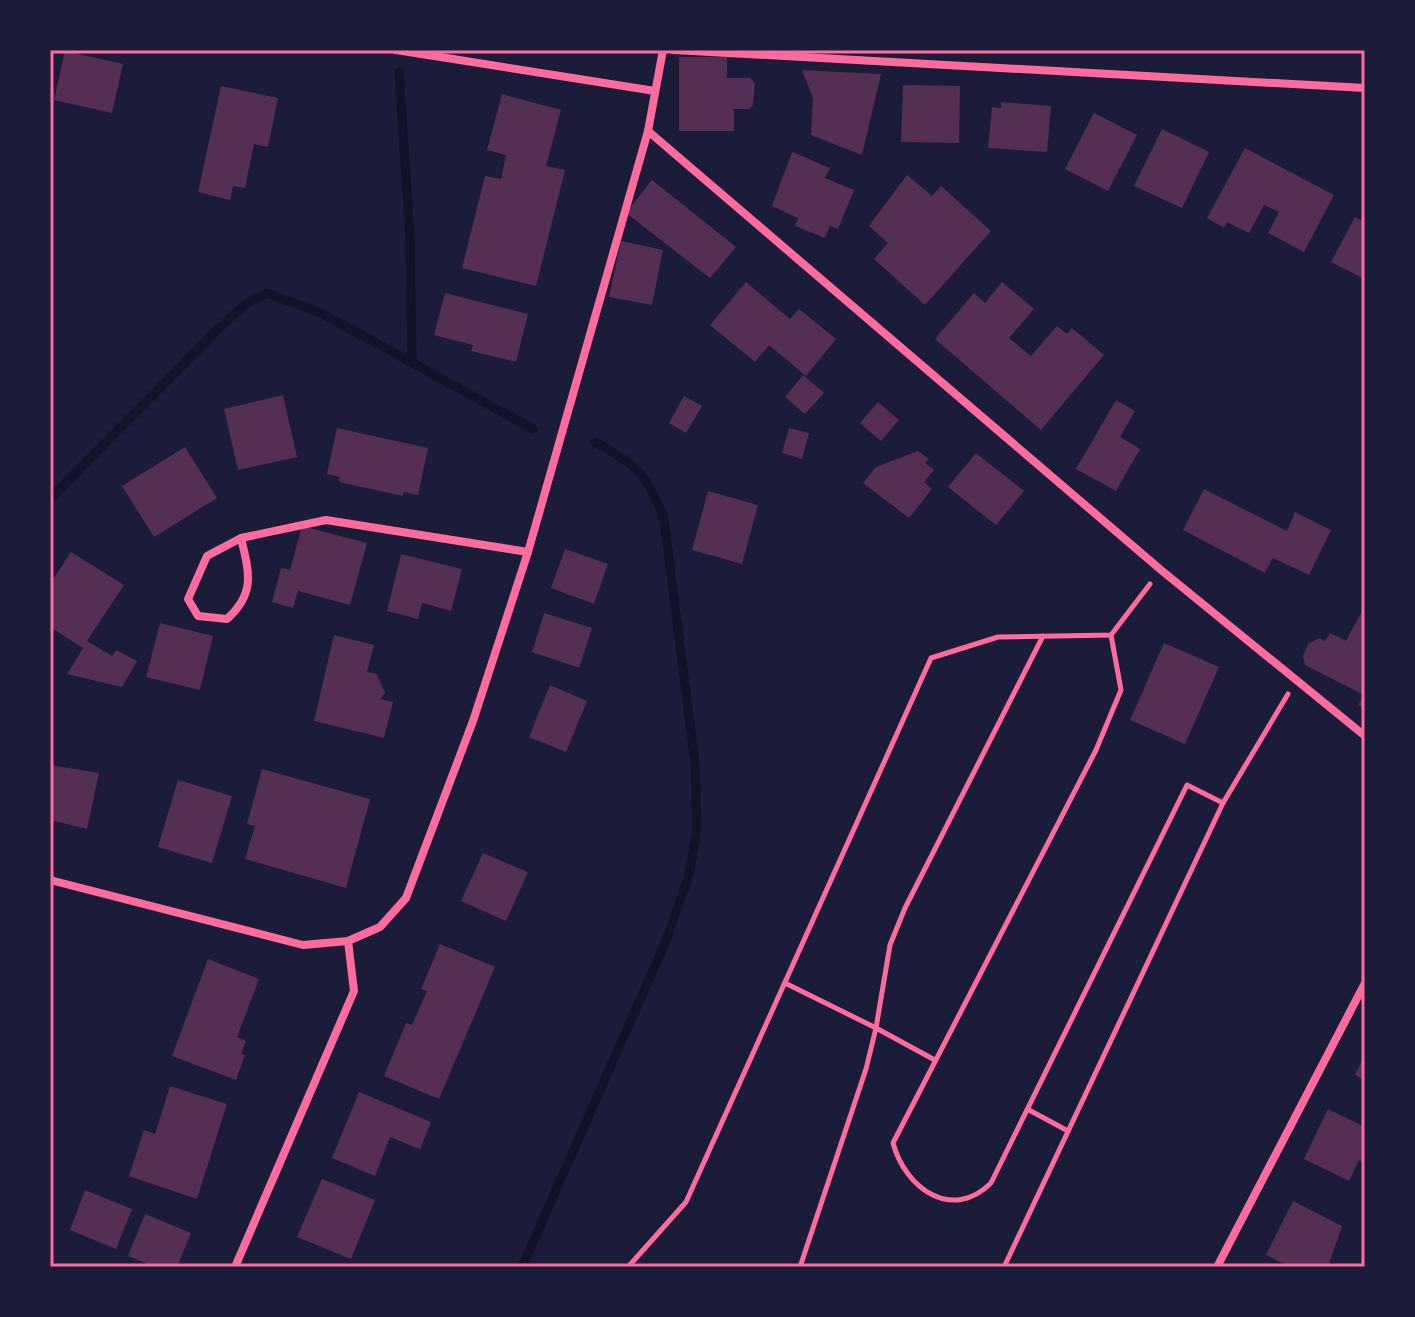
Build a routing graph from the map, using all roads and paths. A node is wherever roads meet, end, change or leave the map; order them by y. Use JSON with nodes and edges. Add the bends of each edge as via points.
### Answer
{"nodes":[{"id":1,"x":396,"y":50,"type":"edge"},
{"id":2,"x":663,"y":50,"type":"edge"},
{"id":3,"x":674,"y":50,"type":"edge"},
{"id":4,"x":1365,"y":88,"type":"edge"},
{"id":5,"x":655,"y":91,"type":"junction"},
{"id":6,"x":648,"y":131,"type":"junction"},
{"id":7,"x":241,"y":538,"type":"junction"},
{"id":8,"x":528,"y":552,"type":"junction"},
{"id":9,"x":1161,"y":570,"type":"junction"},
{"id":10,"x":1111,"y":635,"type":"junction"},
{"id":11,"x":1043,"y":636,"type":"junction"},
{"id":12,"x":1296,"y":681,"type":"junction"},
{"id":13,"x":1365,"y":736,"type":"edge"},
{"id":14,"x":1223,"y":803,"type":"junction"},
{"id":15,"x":50,"y":880,"type":"edge"},
{"id":16,"x":348,"y":941,"type":"junction"},
{"id":17,"x":785,"y":983,"type":"junction"},
{"id":18,"x":1365,"y":983,"type":"edge"},
{"id":19,"x":876,"y":1028,"type":"junction"},
{"id":20,"x":933,"y":1059,"type":"junction"},
{"id":21,"x":1029,"y":1110,"type":"junction"},
{"id":22,"x":1068,"y":1131,"type":"junction"},
{"id":23,"x":235,"y":1267,"type":"edge"},
{"id":24,"x":628,"y":1267,"type":"edge"},
{"id":25,"x":800,"y":1267,"type":"edge"},
{"id":26,"x":1004,"y":1267,"type":"edge"},
{"id":27,"x":1217,"y":1267,"type":"edge"}],
"edges":[{"from":1,"to":5,"type":"street"},
{"from":2,"to":5,"type":"street"},
{"from":3,"to":4,"type":"street"},
{"from":5,"to":6,"type":"street"},
{"from":6,"to":8,"type":"street"},
{"from":6,"to":9,"type":"street"},
{"from":7,"to":7,"type":"street","via":[[207,556],[188,599],[198,616],[227,619],[243,605],[250,574]]},
{"from":7,"to":8,"type":"street","via":[[326,520]]},
{"from":8,"to":16,"type":"street","via":[[473,721],[406,898],[380,927]]},
{"from":9,"to":10,"type":"path"},
{"from":9,"to":12,"type":"street"},
{"from":10,"to":11,"type":"path"},
{"from":10,"to":20,"type":"path","via":[[1121,690],[1106,726]]},
{"from":11,"to":17,"type":"path","via":[[998,637],[931,658]]},
{"from":11,"to":19,"type":"path","via":[[905,908],[890,945]]},
{"from":12,"to":13,"type":"street"},
{"from":12,"to":14,"type":"path"},
{"from":14,"to":21,"type":"path","via":[[1187,785]]},
{"from":14,"to":22,"type":"path"},
{"from":15,"to":16,"type":"street","via":[[303,945]]},
{"from":16,"to":23,"type":"street","via":[[354,991]]},
{"from":17,"to":19,"type":"path"},
{"from":17,"to":24,"type":"path","via":[[686,1202]]},
{"from":18,"to":27,"type":"street"},
{"from":19,"to":20,"type":"path"},
{"from":19,"to":25,"type":"path"},
{"from":20,"to":21,"type":"path","via":[[893,1143],[899,1166],[925,1192],[953,1200],[980,1195]]},
{"from":21,"to":22,"type":"path"},
{"from":22,"to":26,"type":"path"}]}
